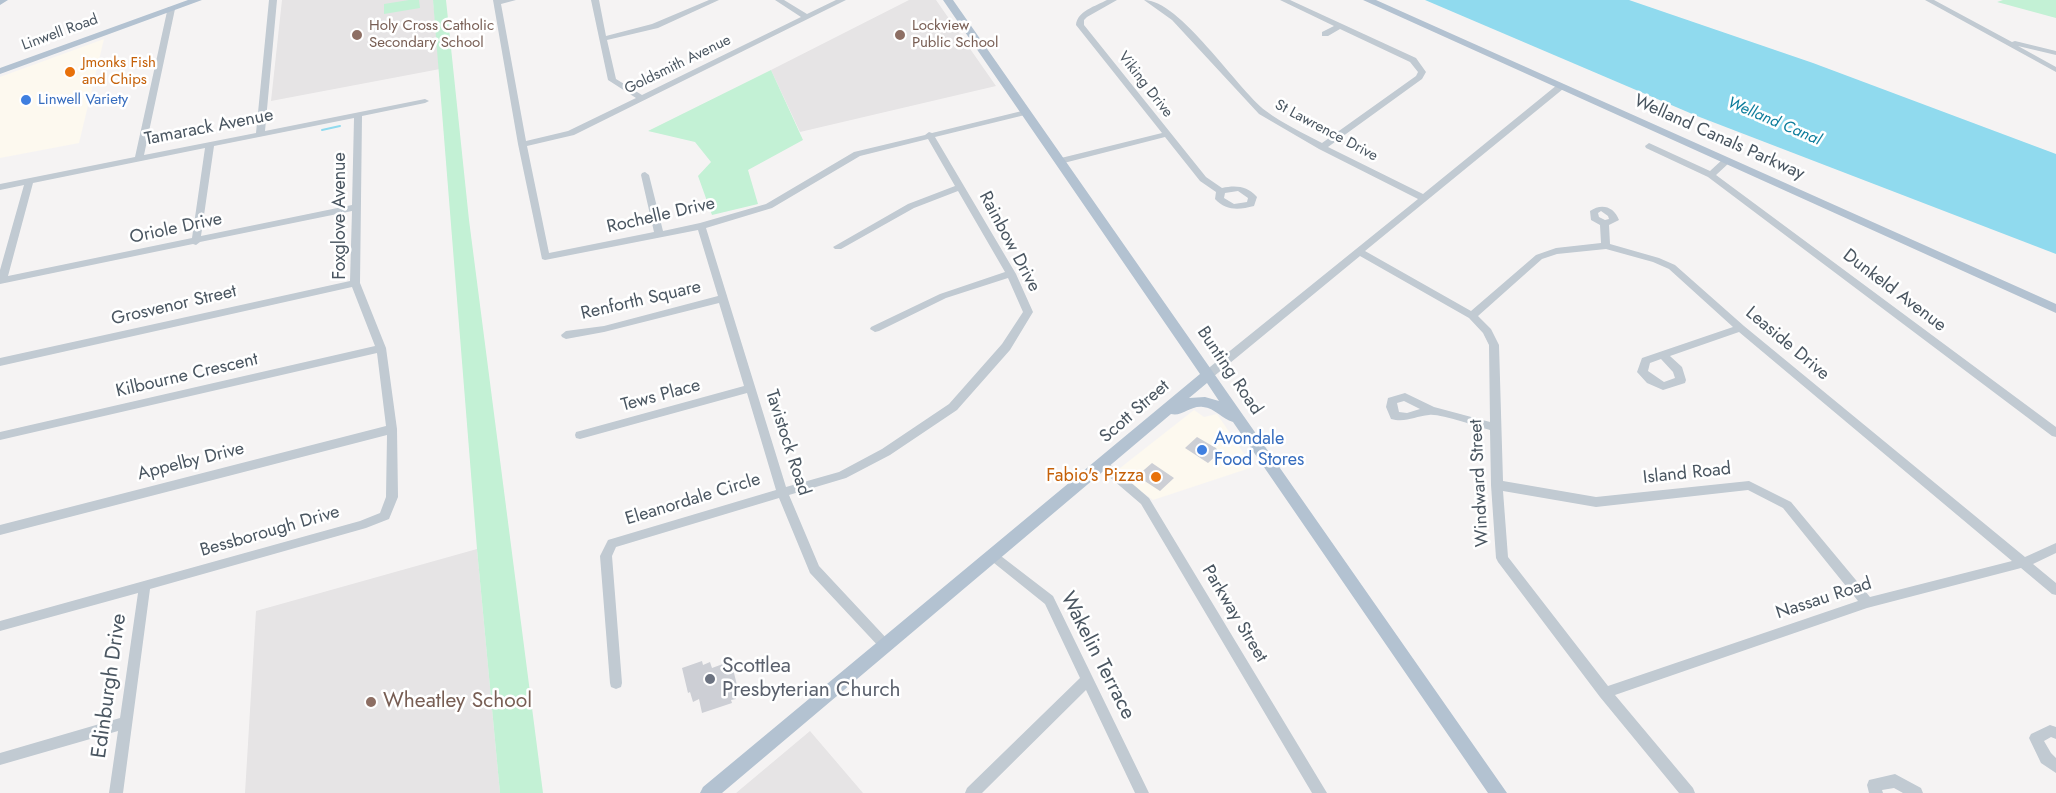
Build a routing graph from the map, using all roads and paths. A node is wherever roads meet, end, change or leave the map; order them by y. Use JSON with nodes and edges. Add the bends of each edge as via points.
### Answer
{"nodes":[{"id":1,"x":273,"y":0,"type":"edge"},
{"id":2,"x":512,"y":0,"type":"edge"},
{"id":3,"x":595,"y":0,"type":"edge"},
{"id":4,"x":714,"y":0,"type":"edge"},
{"id":5,"x":779,"y":0,"type":"edge"},
{"id":6,"x":842,"y":0,"type":"edge"},
{"id":7,"x":948,"y":0,"type":"edge"},
{"id":8,"x":1113,"y":0,"type":"edge"},
{"id":9,"x":1148,"y":0,"type":"edge"},
{"id":10,"x":1284,"y":0,"type":"edge"},
{"id":11,"x":1368,"y":0,"type":"edge"},
{"id":12,"x":1929,"y":0,"type":"edge"},
{"id":13,"x":189,"y":1,"type":"edge"},
{"id":14,"x":497,"y":1,"type":"edge"},
{"id":15,"x":171,"y":9,"type":"junction"},
{"id":16,"x":806,"y":17,"type":"junction"},
{"id":17,"x":1339,"y":26,"type":"junction"},
{"id":18,"x":1325,"y":34,"type":"dead end"},
{"id":19,"x":604,"y":39,"type":"junction"},
{"id":20,"x":2000,"y":39,"type":"junction"},
{"id":21,"x":2056,"y":53,"type":"edge"},
{"id":22,"x":2056,"y":70,"type":"edge"},
{"id":23,"x":0,"y":71,"type":"edge"},
{"id":24,"x":1560,"y":87,"type":"junction"},
{"id":25,"x":642,"y":98,"type":"junction"},
{"id":26,"x":425,"y":101,"type":"dead end"},
{"id":27,"x":1026,"y":112,"type":"junction"},
{"id":28,"x":358,"y":116,"type":"junction"},
{"id":29,"x":929,"y":134,"type":"junction"},
{"id":30,"x":1167,"y":134,"type":"junction"},
{"id":31,"x":260,"y":135,"type":"junction"},
{"id":32,"x":522,"y":144,"type":"junction"},
{"id":33,"x":210,"y":145,"type":"junction"},
{"id":34,"x":1649,"y":146,"type":"dead end"},
{"id":35,"x":1322,"y":147,"type":"junction"},
{"id":36,"x":139,"y":159,"type":"junction"},
{"id":37,"x":1060,"y":161,"type":"junction"},
{"id":38,"x":1726,"y":161,"type":"junction"},
{"id":39,"x":645,"y":175,"type":"dead end"},
{"id":40,"x":1711,"y":175,"type":"junction"},
{"id":41,"x":29,"y":181,"type":"junction"},
{"id":42,"x":0,"y":187,"type":"edge"},
{"id":43,"x":961,"y":188,"type":"junction"},
{"id":44,"x":1221,"y":191,"type":"dead end"},
{"id":45,"x":1424,"y":198,"type":"junction"},
{"id":46,"x":357,"y":207,"type":"junction"},
{"id":47,"x":1604,"y":224,"type":"dead end"},
{"id":48,"x":701,"y":226,"type":"junction"},
{"id":49,"x":659,"y":235,"type":"junction"},
{"id":50,"x":196,"y":242,"type":"junction"},
{"id":51,"x":1606,"y":246,"type":"junction"},
{"id":52,"x":838,"y":247,"type":"dead end"},
{"id":53,"x":1360,"y":252,"type":"junction"},
{"id":54,"x":1011,"y":274,"type":"junction"},
{"id":55,"x":1,"y":281,"type":"edge"},
{"id":56,"x":356,"y":283,"type":"junction"},
{"id":57,"x":724,"y":298,"type":"junction"},
{"id":58,"x":2056,"y":309,"type":"edge"},
{"id":59,"x":1472,"y":316,"type":"junction"},
{"id":60,"x":1740,"y":328,"type":"junction"},
{"id":61,"x":875,"y":329,"type":"dead end"},
{"id":62,"x":566,"y":335,"type":"dead end"},
{"id":63,"x":381,"y":348,"type":"junction"},
{"id":64,"x":1663,"y":355,"type":"dead end"},
{"id":65,"x":0,"y":362,"type":"edge"},
{"id":66,"x":1209,"y":374,"type":"junction"},
{"id":67,"x":750,"y":388,"type":"junction"},
{"id":68,"x":1431,"y":410,"type":"dead end"},
{"id":69,"x":1240,"y":422,"type":"junction"},
{"id":70,"x":1152,"y":423,"type":"junction"},
{"id":71,"x":1495,"y":427,"type":"junction"},
{"id":72,"x":392,"y":429,"type":"junction"},
{"id":73,"x":2056,"y":433,"type":"edge"},
{"id":74,"x":580,"y":435,"type":"dead end"},
{"id":75,"x":0,"y":436,"type":"edge"},
{"id":76,"x":1103,"y":465,"type":"junction"},
{"id":77,"x":1497,"y":485,"type":"junction"},
{"id":78,"x":782,"y":492,"type":"junction"},
{"id":79,"x":0,"y":530,"type":"edge"},
{"id":80,"x":2056,"y":548,"type":"edge"},
{"id":81,"x":993,"y":556,"type":"junction"},
{"id":82,"x":2023,"y":563,"type":"junction"},
{"id":83,"x":146,"y":585,"type":"junction"},
{"id":84,"x":2056,"y":590,"type":"edge"},
{"id":85,"x":1867,"y":603,"type":"junction"},
{"id":86,"x":0,"y":626,"type":"edge"},
{"id":87,"x":885,"y":645,"type":"junction"},
{"id":88,"x":1087,"y":680,"type":"junction"},
{"id":89,"x":616,"y":683,"type":"dead end"},
{"id":90,"x":1605,"y":693,"type":"junction"},
{"id":91,"x":126,"y":723,"type":"junction"},
{"id":92,"x":2056,"y":734,"type":"edge"},
{"id":93,"x":0,"y":759,"type":"edge"},
{"id":94,"x":2056,"y":766,"type":"edge"},
{"id":95,"x":116,"y":793,"type":"edge"},
{"id":96,"x":709,"y":793,"type":"edge"},
{"id":97,"x":972,"y":793,"type":"edge"},
{"id":98,"x":1142,"y":793,"type":"edge"},
{"id":99,"x":1320,"y":793,"type":"edge"},
{"id":100,"x":1498,"y":793,"type":"edge"},
{"id":101,"x":1688,"y":793,"type":"edge"},
{"id":102,"x":1876,"y":793,"type":"edge"},
{"id":103,"x":1916,"y":793,"type":"edge"}],
"edges":[{"from":1,"to":31,"type":"street"},
{"from":2,"to":14,"type":"street"},
{"from":3,"to":19,"type":"street"},
{"from":4,"to":19,"type":"street","via":[[655,26]]},
{"from":5,"to":16,"type":"street"},
{"from":6,"to":16,"type":"street","name":"Goldsmith Avenue"},
{"from":7,"to":27,"type":"main road","name":"Bunting Road"},
{"from":8,"to":30,"type":"street","name":"Viking Drive","via":[[1084,15],[1080,24]]},
{"from":9,"to":35,"type":"street","name":"St Lawrence Drive","via":[[1175,18],[1262,112]]},
{"from":10,"to":17,"type":"street"},
{"from":11,"to":24,"type":"main road","name":"Welland Canals Parkway"},
{"from":12,"to":20,"type":"street"},
{"from":13,"to":15,"type":"main road","name":"Linwell Road"},
{"from":14,"to":32,"type":"street","name":"Rochelle Drive"},
{"from":15,"to":23,"type":"main road","name":"Linwell Road"},
{"from":15,"to":36,"type":"street"},
{"from":16,"to":25,"type":"street","name":"Goldsmith Avenue"},
{"from":17,"to":18,"type":"street"},
{"from":17,"to":35,"type":"street","via":[[1413,60],[1422,72]]},
{"from":19,"to":25,"type":"street","via":[[612,80]]},
{"from":20,"to":21,"type":"street"},
{"from":20,"to":22,"type":"street"},
{"from":24,"to":38,"type":"main road","name":"Welland Canals Parkway"},
{"from":24,"to":45,"type":"street","name":"Scott Street"},
{"from":25,"to":32,"type":"street","name":"Goldsmith Avenue","via":[[571,133]]},
{"from":26,"to":28,"type":"street","name":"Tamarack Avenue"},
{"from":27,"to":29,"type":"street","name":"Rochelle Drive"},
{"from":27,"to":37,"type":"main road","name":"Bunting Road"},
{"from":28,"to":31,"type":"street","name":"Tamarack Avenue"},
{"from":28,"to":46,"type":"street","name":"Foxglove Avenue"},
{"from":29,"to":43,"type":"street","name":"Rainbow Drive"},
{"from":29,"to":48,"type":"street","name":"Rochelle Drive","via":[[857,154],[769,206]]},
{"from":30,"to":37,"type":"street"},
{"from":30,"to":44,"type":"street","name":"Viking Drive","via":[[1203,179]]},
{"from":31,"to":33,"type":"street","name":"Tamarack Avenue"},
{"from":32,"to":49,"type":"street","name":"Rochelle Drive","via":[[545,257]]},
{"from":33,"to":36,"type":"street","name":"Tamarack Avenue"},
{"from":33,"to":50,"type":"street"},
{"from":34,"to":40,"type":"street","name":"Dunkeld Avenue"},
{"from":35,"to":45,"type":"street","name":"St Lawrence Drive"},
{"from":36,"to":41,"type":"street","name":"Tamarack Avenue"},
{"from":37,"to":66,"type":"main road","name":"Bunting Road"},
{"from":38,"to":40,"type":"street"},
{"from":38,"to":58,"type":"main road","name":"Welland Canals Parkway"},
{"from":39,"to":49,"type":"street"},
{"from":40,"to":73,"type":"street","name":"Dunkeld Avenue"},
{"from":41,"to":42,"type":"street","name":"Tamarack Avenue"},
{"from":41,"to":55,"type":"street"},
{"from":43,"to":52,"type":"street","via":[[910,206]]},
{"from":43,"to":54,"type":"street","name":"Rainbow Drive"},
{"from":45,"to":53,"type":"street","name":"Scott Street"},
{"from":46,"to":50,"type":"street","name":"Oriole Drive"},
{"from":46,"to":56,"type":"street","name":"Foxglove Avenue"},
{"from":47,"to":51,"type":"street"},
{"from":48,"to":49,"type":"street","name":"Rochelle Drive"},
{"from":48,"to":57,"type":"street","name":"Tavistock Road"},
{"from":50,"to":55,"type":"street","name":"Oriole Drive"},
{"from":51,"to":59,"type":"street","name":"Leaside Drive","via":[[1557,251],[1539,257]]},
{"from":51,"to":60,"type":"street","name":"Leaside Drive","via":[[1672,267]]},
{"from":53,"to":59,"type":"street","name":"Windward Street"},
{"from":53,"to":66,"type":"street","name":"Scott Street"},
{"from":54,"to":61,"type":"street","via":[[943,296]]},
{"from":54,"to":78,"type":"street","name":"Rainbow Drive","via":[[1028,312],[1006,347],[953,407],[886,452],[842,475]]},
{"from":56,"to":63,"type":"street","name":"Foxglove Avenue"},
{"from":56,"to":65,"type":"street","name":"Grosvenor Street"},
{"from":57,"to":62,"type":"street","name":"Renforth Square"},
{"from":57,"to":67,"type":"street","name":"Tavistock Road"},
{"from":59,"to":71,"type":"street","name":"Windward Street","via":[[1494,345]]},
{"from":60,"to":64,"type":"street"},
{"from":60,"to":82,"type":"street","name":"Leaside Drive"},
{"from":63,"to":72,"type":"street","name":"Bessborough Drive"},
{"from":63,"to":75,"type":"street","name":"Kilbourne Crescent"},
{"from":66,"to":69,"type":"main road","name":"Bunting Road"},
{"from":66,"to":70,"type":"main road","name":"Scott Street"},
{"from":67,"to":74,"type":"street","name":"Tews Place"},
{"from":67,"to":78,"type":"street","name":"Tavistock Road"},
{"from":68,"to":71,"type":"street"},
{"from":69,"to":70,"type":"main road","via":[[1210,402],[1199,401],[1186,403]]},
{"from":69,"to":100,"type":"main road","name":"Bunting Road"},
{"from":70,"to":76,"type":"main road","name":"Scott Street"},
{"from":71,"to":77,"type":"street","name":"Windward Street"},
{"from":72,"to":79,"type":"street","name":"Appelby Drive"},
{"from":72,"to":83,"type":"street","name":"Bessborough Drive","via":[[393,497],[385,516]]},
{"from":76,"to":81,"type":"main road","name":"Scott Street"},
{"from":76,"to":99,"type":"street","name":"Parkway Street","via":[[1145,501]]},
{"from":77,"to":85,"type":"street","name":"Island Road","via":[[1596,502],[1749,485],[1787,505]]},
{"from":77,"to":90,"type":"street","name":"Windward Street","via":[[1502,558]]},
{"from":78,"to":87,"type":"street","name":"Tavistock Road","via":[[814,569]]},
{"from":78,"to":89,"type":"street","name":"Eleanordale Circle","via":[[612,543],[606,556]]},
{"from":80,"to":82,"type":"street","name":"Nassau Road"},
{"from":81,"to":87,"type":"main road","name":"Scott Street"},
{"from":81,"to":88,"type":"street","name":"Wakelin Terrace","via":[[1048,600]]},
{"from":82,"to":84,"type":"street","name":"Leaside Drive"},
{"from":82,"to":85,"type":"street","name":"Nassau Road"},
{"from":83,"to":86,"type":"street","name":"Bessborough Drive"},
{"from":83,"to":91,"type":"street","name":"Edinburgh Drive"},
{"from":85,"to":90,"type":"street","name":"Nassau Road"},
{"from":87,"to":96,"type":"main road","name":"Scott Street"},
{"from":88,"to":97,"type":"street"},
{"from":88,"to":98,"type":"street","name":"Wakelin Terrace"},
{"from":90,"to":101,"type":"street","name":"Windward Street"},
{"from":91,"to":93,"type":"street"},
{"from":91,"to":95,"type":"street","name":"Edinburgh Drive"},
{"from":92,"to":94,"type":"street","via":[[2050,732],[2036,738],[2046,758]]},
{"from":102,"to":103,"type":"street","via":[[1874,785],[1895,781]]}]}
